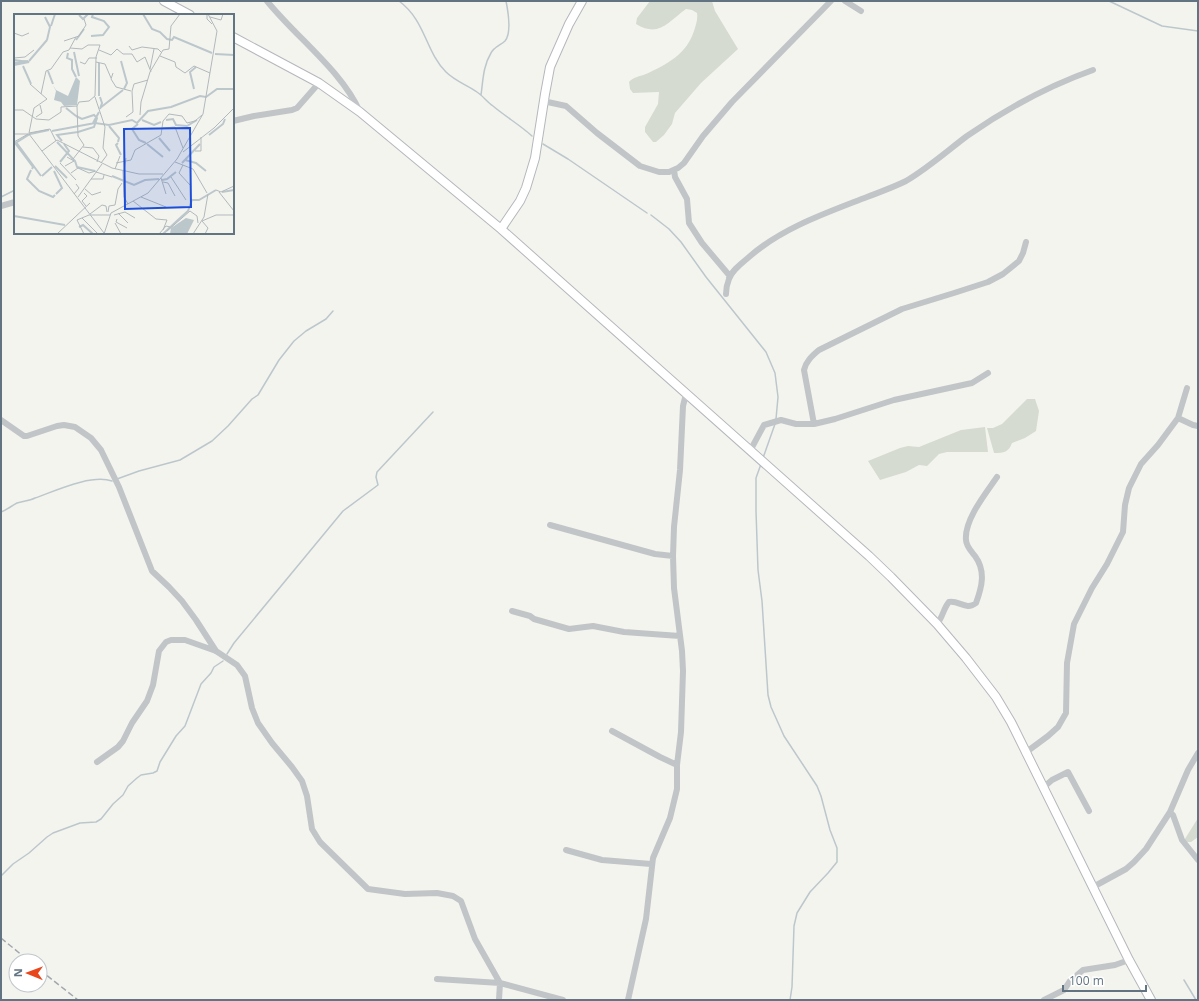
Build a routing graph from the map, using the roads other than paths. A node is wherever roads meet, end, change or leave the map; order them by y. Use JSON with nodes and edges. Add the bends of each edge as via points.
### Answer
{"nodes":[{"id":1,"x":164,"y":1,"type":"edge"},
{"id":2,"x":267,"y":1,"type":"edge"},
{"id":3,"x":582,"y":1,"type":"edge"},
{"id":4,"x":831,"y":1,"type":"edge"},
{"id":5,"x":845,"y":1,"type":"edge"},
{"id":6,"x":861,"y":11,"type":"dead end"},
{"id":7,"x":188,"y":14,"type":"edge"},
{"id":8,"x":234,"y":38,"type":"edge"},
{"id":9,"x":1093,"y":70,"type":"dead end"},
{"id":10,"x":319,"y":83,"type":"junction"},
{"id":11,"x":543,"y":101,"type":"junction"},
{"id":12,"x":360,"y":112,"type":"junction"},
{"id":13,"x":234,"y":121,"type":"edge"},
{"id":14,"x":674,"y":170,"type":"junction"},
{"id":15,"x":14,"y":202,"type":"edge"},
{"id":16,"x":1,"y":206,"type":"edge"},
{"id":17,"x":501,"y":229,"type":"junction"},
{"id":18,"x":1026,"y":242,"type":"dead end"},
{"id":19,"x":729,"y":277,"type":"junction"},
{"id":20,"x":726,"y":294,"type":"dead end"},
{"id":21,"x":988,"y":373,"type":"dead end"},
{"id":22,"x":1187,"y":388,"type":"dead end"},
{"id":23,"x":686,"y":394,"type":"junction"},
{"id":24,"x":1178,"y":418,"type":"junction"},
{"id":25,"x":1,"y":420,"type":"edge"},
{"id":26,"x":814,"y":424,"type":"junction"},
{"id":27,"x":1198,"y":426,"type":"edge"},
{"id":28,"x":752,"y":453,"type":"junction"},
{"id":29,"x":997,"y":477,"type":"dead end"},
{"id":30,"x":550,"y":525,"type":"dead end"},
{"id":31,"x":673,"y":556,"type":"junction"},
{"id":32,"x":512,"y":611,"type":"dead end"},
{"id":33,"x":936,"y":624,"type":"junction"},
{"id":34,"x":680,"y":636,"type":"junction"},
{"id":35,"x":216,"y":652,"type":"junction"},
{"id":36,"x":612,"y":731,"type":"dead end"},
{"id":37,"x":1025,"y":753,"type":"junction"},
{"id":38,"x":1198,"y":753,"type":"edge"},
{"id":39,"x":97,"y":762,"type":"dead end"},
{"id":40,"x":677,"y":765,"type":"junction"},
{"id":41,"x":1044,"y":787,"type":"junction"},
{"id":42,"x":1089,"y":811,"type":"dead end"},
{"id":43,"x":1170,"y":812,"type":"junction"},
{"id":44,"x":566,"y":850,"type":"dead end"},
{"id":45,"x":1198,"y":860,"type":"edge"},
{"id":46,"x":651,"y":864,"type":"junction"},
{"id":47,"x":1093,"y":887,"type":"junction"},
{"id":48,"x":1129,"y":960,"type":"junction"},
{"id":49,"x":437,"y":979,"type":"dead end"},
{"id":50,"x":500,"y":983,"type":"junction"},
{"id":51,"x":499,"y":1000,"type":"edge"},
{"id":52,"x":563,"y":1000,"type":"edge"},
{"id":53,"x":628,"y":1000,"type":"edge"},
{"id":54,"x":1044,"y":1000,"type":"edge"},
{"id":55,"x":1151,"y":1000,"type":"edge"}],
"edges":[{"from":1,"to":7,"type":"main road"},
{"from":2,"to":12,"type":"street","via":[[340,80],[352,95]]},
{"from":3,"to":11,"type":"main road","via":[[550,68]]},
{"from":4,"to":14,"type":"street","via":[[732,102],[684,163]]},
{"from":5,"to":6,"type":"street"},
{"from":8,"to":10,"type":"main road"},
{"from":9,"to":19,"type":"street","via":[[1014,106],[904,182],[784,232],[756,250]]},
{"from":10,"to":12,"type":"main road"},
{"from":10,"to":13,"type":"street","via":[[297,108]]},
{"from":11,"to":14,"type":"street","via":[[566,106],[640,166],[658,172]]},
{"from":11,"to":17,"type":"main road","via":[[538,142],[530,175],[520,200]]},
{"from":12,"to":17,"type":"main road"},
{"from":14,"to":19,"type":"street","via":[[687,200],[689,223]]},
{"from":15,"to":16,"type":"street"},
{"from":17,"to":23,"type":"main road"},
{"from":18,"to":26,"type":"street","via":[[1019,261],[988,282],[902,309],[818,350],[804,370]]},
{"from":19,"to":20,"type":"street"},
{"from":21,"to":26,"type":"street","via":[[972,383],[894,400]]},
{"from":22,"to":24,"type":"street"},
{"from":23,"to":28,"type":"main road"},
{"from":23,"to":31,"type":"street","via":[[683,406]]},
{"from":24,"to":27,"type":"street"},
{"from":24,"to":37,"type":"street","via":[[1141,464],[1126,494],[1123,532],[1119,543],[1074,624],[1067,663],[1066,713],[1058,727]]},
{"from":25,"to":35,"type":"street","via":[[24,436],[64,425],[75,427],[91,438],[101,450],[119,487],[152,571],[182,600]]},
{"from":26,"to":28,"type":"street","via":[[796,424],[781,420],[764,425]]},
{"from":28,"to":33,"type":"main road","via":[[869,556]]},
{"from":29,"to":33,"type":"street","via":[[973,514],[966,531],[967,544],[982,568],[982,584],[976,603],[966,606],[949,602],[942,618]]},
{"from":30,"to":31,"type":"street","via":[[655,554]]},
{"from":31,"to":34,"type":"street"},
{"from":32,"to":34,"type":"street","via":[[565,629],[593,626],[624,632]]},
{"from":33,"to":37,"type":"main road","via":[[996,697]]},
{"from":34,"to":40,"type":"street","via":[[683,677]]},
{"from":35,"to":39,"type":"street","via":[[185,640],[166,642],[159,650],[153,685],[123,741],[118,748]]},
{"from":35,"to":50,"type":"street","via":[[237,665],[245,676],[258,723],[302,781],[312,829],[320,842],[368,889],[405,894],[446,894],[458,899],[463,905],[478,945]]},
{"from":36,"to":40,"type":"street"},
{"from":37,"to":41,"type":"main road"},
{"from":38,"to":43,"type":"street"},
{"from":40,"to":46,"type":"street","via":[[677,789],[673,809]]},
{"from":41,"to":42,"type":"street","via":[[1068,772]]},
{"from":41,"to":47,"type":"main road"},
{"from":43,"to":45,"type":"street","via":[[1186,846]]},
{"from":43,"to":47,"type":"street","via":[[1146,849],[1134,862]]},
{"from":44,"to":46,"type":"street","via":[[602,860]]},
{"from":46,"to":53,"type":"street","via":[[646,919]]},
{"from":47,"to":48,"type":"main road"},
{"from":48,"to":54,"type":"street","via":[[1083,970],[1064,990]]},
{"from":48,"to":55,"type":"main road"},
{"from":49,"to":50,"type":"street"},
{"from":50,"to":51,"type":"street"},
{"from":50,"to":52,"type":"street"}]}
